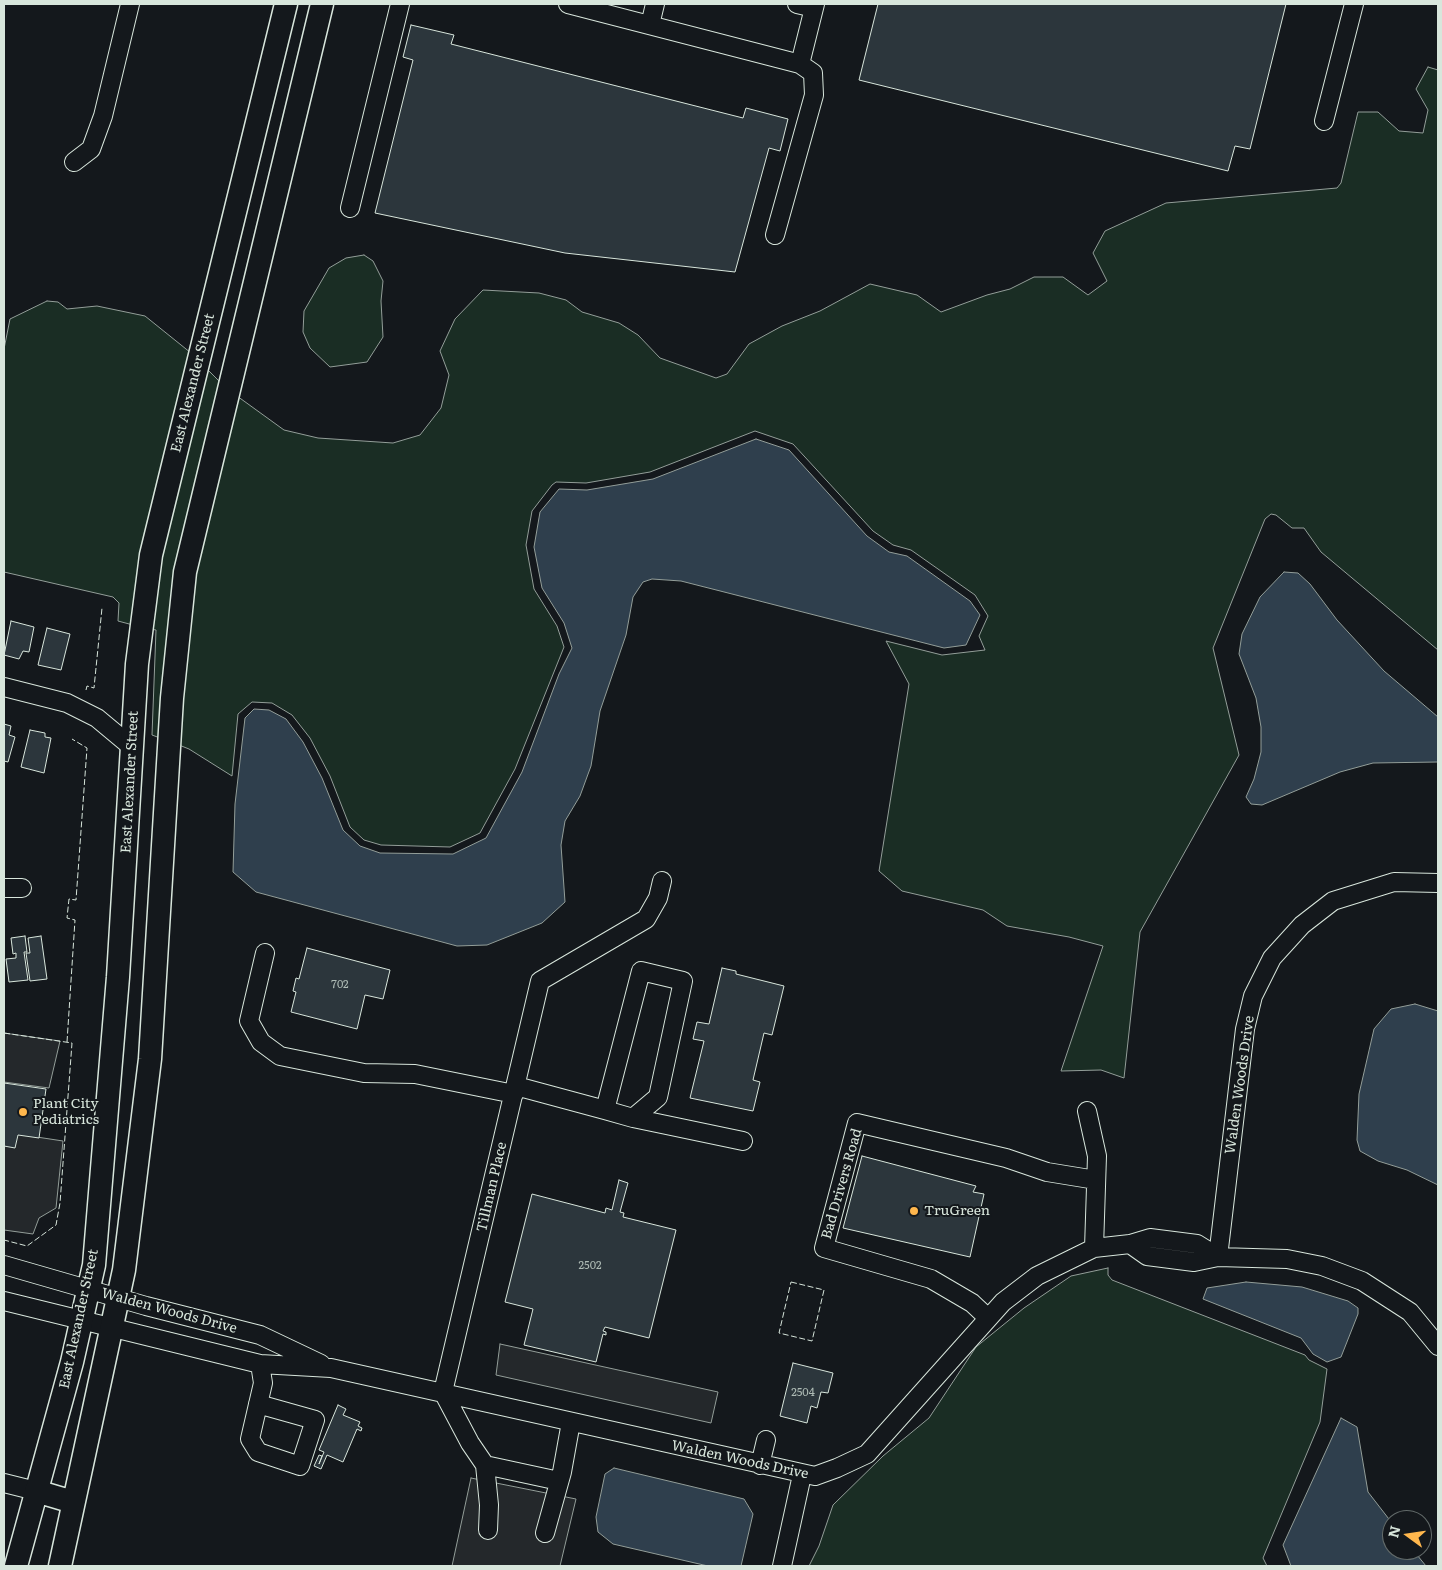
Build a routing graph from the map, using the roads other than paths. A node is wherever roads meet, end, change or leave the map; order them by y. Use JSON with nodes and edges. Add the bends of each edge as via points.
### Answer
{"nodes":[{"id":1,"x":130,"y":4,"type":"edge"},
{"id":2,"x":286,"y":4,"type":"edge"},
{"id":3,"x":322,"y":4,"type":"edge"},
{"id":4,"x":400,"y":4,"type":"edge"},
{"id":5,"x":568,"y":4,"type":"edge"},
{"id":6,"x":655,"y":4,"type":"edge"},
{"id":7,"x":797,"y":4,"type":"edge"},
{"id":8,"x":1354,"y":4,"type":"edge"},
{"id":9,"x":814,"y":6,"type":"edge"},
{"id":10,"x":650,"y":25,"type":"junction"},
{"id":11,"x":800,"y":64,"type":"junction"},
{"id":12,"x":1324,"y":121,"type":"dead end"},
{"id":13,"x":74,"y":162,"type":"dead end"},
{"id":14,"x":350,"y":208,"type":"dead end"},
{"id":15,"x":775,"y":235,"type":"dead end"},
{"id":16,"x":4,"y":687,"type":"edge"},
{"id":17,"x":133,"y":748,"type":"junction"},
{"id":18,"x":662,"y":881,"type":"dead end"},
{"id":19,"x":1438,"y":883,"type":"edge"},
{"id":20,"x":4,"y":888,"type":"edge"},
{"id":21,"x":22,"y":888,"type":"dead end"},
{"id":22,"x":265,"y":953,"type":"dead end"},
{"id":23,"x":515,"y":1090,"type":"junction"},
{"id":24,"x":605,"y":1110,"type":"junction"},
{"id":25,"x":1087,"y":1111,"type":"dead end"},
{"id":26,"x":633,"y":1118,"type":"junction"},
{"id":27,"x":743,"y":1141,"type":"dead end"},
{"id":28,"x":1096,"y":1180,"type":"junction"},
{"id":29,"x":1094,"y":1248,"type":"junction"},
{"id":30,"x":1218,"y":1258,"type":"junction"},
{"id":31,"x":4,"y":1265,"type":"edge"},
{"id":32,"x":88,"y":1288,"type":"junction"},
{"id":33,"x":119,"y":1298,"type":"junction"},
{"id":34,"x":4,"y":1300,"type":"edge"},
{"id":35,"x":988,"y":1318,"type":"junction"},
{"id":36,"x":82,"y":1321,"type":"junction"},
{"id":37,"x":113,"y":1328,"type":"junction"},
{"id":38,"x":1438,"y":1346,"type":"edge"},
{"id":39,"x":260,"y":1364,"type":"junction"},
{"id":40,"x":331,"y":1368,"type":"junction"},
{"id":41,"x":443,"y":1392,"type":"junction"},
{"id":42,"x":258,"y":1404,"type":"dead end"},
{"id":43,"x":571,"y":1422,"type":"junction"},
{"id":44,"x":766,"y":1440,"type":"dead end"},
{"id":45,"x":485,"y":1465,"type":"junction"},
{"id":46,"x":760,"y":1465,"type":"junction"},
{"id":47,"x":802,"y":1475,"type":"junction"},
{"id":48,"x":559,"y":1481,"type":"junction"},
{"id":49,"x":4,"y":1483,"type":"edge"},
{"id":50,"x":36,"y":1491,"type":"junction"},
{"id":51,"x":73,"y":1502,"type":"junction"},
{"id":52,"x":488,"y":1530,"type":"dead end"},
{"id":53,"x":545,"y":1533,"type":"dead end"},
{"id":54,"x":16,"y":1566,"type":"edge"},
{"id":55,"x":60,"y":1566,"type":"edge"},
{"id":56,"x":782,"y":1566,"type":"edge"}],
"edges":[{"from":1,"to":13,"type":"street","via":[[103,116],[91,150]]},
{"from":2,"to":17,"type":"main road","name":"East Alexander Street","via":[[151,554],[137,664]]},
{"from":3,"to":33,"type":"main road","via":[[185,572],[172,698],[150,1059]]},
{"from":4,"to":14,"type":"street"},
{"from":5,"to":10,"type":"street"},
{"from":6,"to":10,"type":"street"},
{"from":7,"to":9,"type":"street"},
{"from":8,"to":12,"type":"street"},
{"from":9,"to":11,"type":"street"},
{"from":10,"to":11,"type":"street"},
{"from":11,"to":15,"type":"street","via":[[813,73],[814,95]]},
{"from":16,"to":17,"type":"street","via":[[66,703],[97,718]]},
{"from":17,"to":32,"type":"main road","name":"East Alexander Street","via":[[102,1176],[94,1265]]},
{"from":18,"to":23,"type":"street","name":"Tillman Place","via":[[658,898],[646,920],[540,981]]},
{"from":19,"to":30,"type":"street","name":"Walden Woods Drive","via":[[1394,882],[1333,900],[1302,925],[1272,958],[1253,996],[1245,1029]]},
{"from":20,"to":21,"type":"street"},
{"from":22,"to":23,"type":"street","via":[[249,1021],[261,1042],[280,1056],[364,1073],[415,1074]]},
{"from":23,"to":24,"type":"street"},
{"from":23,"to":41,"type":"street","name":"Tillman Place"},
{"from":24,"to":26,"type":"street"},
{"from":24,"to":26,"type":"street","via":[[641,971],[683,981],[658,1097]]},
{"from":25,"to":28,"type":"street","via":[[1097,1156]]},
{"from":26,"to":27,"type":"street"},
{"from":28,"to":29,"type":"street"},
{"from":28,"to":35,"type":"street","name":"Bad Drivers Road","via":[[1047,1172],[1006,1158],[857,1123],[824,1248],[931,1279],[972,1303]]},
{"from":29,"to":30,"type":"street","name":"Walden Woods Drive","via":[[1130,1244],[1147,1256],[1194,1262]]},
{"from":29,"to":35,"type":"street","name":"Walden Woods Drive","via":[[1038,1276],[1003,1302]]},
{"from":30,"to":38,"type":"street","name":"Walden Woods Drive","via":[[1287,1258],[1322,1266],[1362,1281],[1410,1312]]},
{"from":31,"to":32,"type":"street","name":"Walden Woods Drive"},
{"from":32,"to":33,"type":"street","name":"Walden Woods Drive"},
{"from":32,"to":36,"type":"main road","name":"East Alexander Street"},
{"from":33,"to":37,"type":"main road"},
{"from":33,"to":40,"type":"street","name":"Walden Woods Drive","via":[[260,1335]]},
{"from":34,"to":36,"type":"street","name":"Walden Woods Drive"},
{"from":35,"to":47,"type":"street","name":"Walden Woods Drive","via":[[867,1454],[815,1476]]},
{"from":36,"to":37,"type":"street","name":"Walden Woods Drive"},
{"from":36,"to":50,"type":"main road","name":"East Alexander Street"},
{"from":37,"to":39,"type":"street","name":"Walden Woods Drive"},
{"from":37,"to":51,"type":"main road"},
{"from":39,"to":40,"type":"street","name":"Walden Woods Drive"},
{"from":39,"to":42,"type":"street","via":[[263,1383]]},
{"from":40,"to":41,"type":"street","name":"Walden Woods Drive"},
{"from":41,"to":43,"type":"street","name":"Walden Woods Drive"},
{"from":41,"to":45,"type":"street"},
{"from":43,"to":46,"type":"street","name":"Walden Woods Drive"},
{"from":43,"to":48,"type":"street"},
{"from":44,"to":46,"type":"street"},
{"from":45,"to":48,"type":"street"},
{"from":45,"to":52,"type":"street"},
{"from":46,"to":47,"type":"street","name":"Walden Woods Drive"},
{"from":47,"to":56,"type":"street"},
{"from":48,"to":53,"type":"street"},
{"from":49,"to":50,"type":"street"},
{"from":50,"to":51,"type":"main road"},
{"from":50,"to":54,"type":"main road","name":"East Alexander Street"},
{"from":51,"to":55,"type":"main road"}]}
